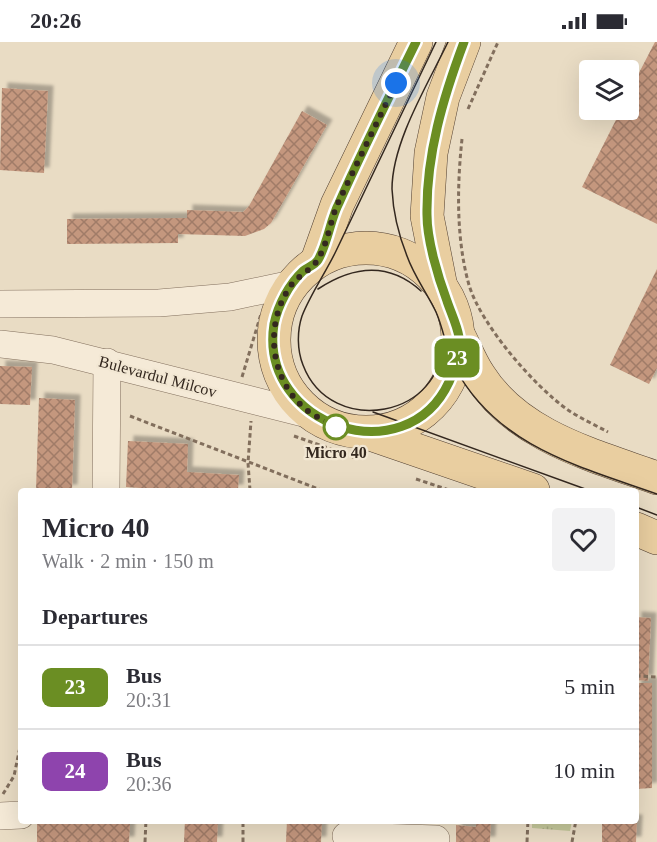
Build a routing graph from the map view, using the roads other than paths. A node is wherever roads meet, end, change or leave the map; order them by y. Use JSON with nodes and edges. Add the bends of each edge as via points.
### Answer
{"nodes":[{"id":1,"x":416,"y":42,"type":"edge"},
{"id":2,"x":464,"y":42,"type":"edge"},
{"id":3,"x":317,"y":261,"type":"junction"},
{"id":4,"x":440,"y":282,"type":"junction"},
{"id":5,"x":280,"y":286,"type":"junction"},
{"id":6,"x":0,"y":304,"type":"edge"},
{"id":7,"x":460,"y":338,"type":"junction"},
{"id":8,"x":0,"y":344,"type":"edge"},
{"id":9,"x":107,"y":362,"type":"junction"},
{"id":10,"x":315,"y":416,"type":"junction"},
{"id":11,"x":363,"y":446,"type":"junction"},
{"id":12,"x":657,"y":478,"type":"edge"},
{"id":13,"x":483,"y":482,"type":"edge"},
{"id":14,"x":106,"y":488,"type":"edge"},
{"id":15,"x":520,"y":488,"type":"edge"},
{"id":16,"x":639,"y":530,"type":"edge"},
{"id":17,"x":657,"y":538,"type":"edge"},
{"id":18,"x":18,"y":815,"type":"edge"},
{"id":19,"x":0,"y":816,"type":"edge"},
{"id":20,"x":436,"y":834,"type":"edge"},
{"id":21,"x":345,"y":836,"type":"dead end"}],
"edges":[{"from":1,"to":3,"type":"main road","via":[[337,205]]},
{"from":2,"to":4,"type":"main road","via":[[444,97],[431,153],[427,216]]},
{"from":3,"to":4,"type":"main road","via":[[336,252],[384,249],[407,256]]},
{"from":3,"to":5,"type":"main road"},
{"from":4,"to":7,"type":"main road"},
{"from":5,"to":6,"type":"street","via":[[230,297],[159,303]]},
{"from":5,"to":10,"type":"main road","via":[[281,303],[274,323],[275,355],[285,385]]},
{"from":7,"to":11,"type":"main road","via":[[455,368],[435,402],[420,415]]},
{"from":7,"to":12,"type":"main road","via":[[479,376],[508,410],[569,446]]},
{"from":8,"to":9,"type":"street","name":"Bulevardul Milcov"},
{"from":9,"to":10,"type":"street","name":"Bulevardul Milcov","via":[[250,411]]},
{"from":9,"to":14,"type":"street"},
{"from":10,"to":11,"type":"main road"},
{"from":11,"to":13,"type":"main road"},
{"from":13,"to":15,"type":"main road"},
{"from":16,"to":17,"type":"main road"},
{"from":18,"to":19,"type":"street"},
{"from":20,"to":21,"type":"street"}]}
